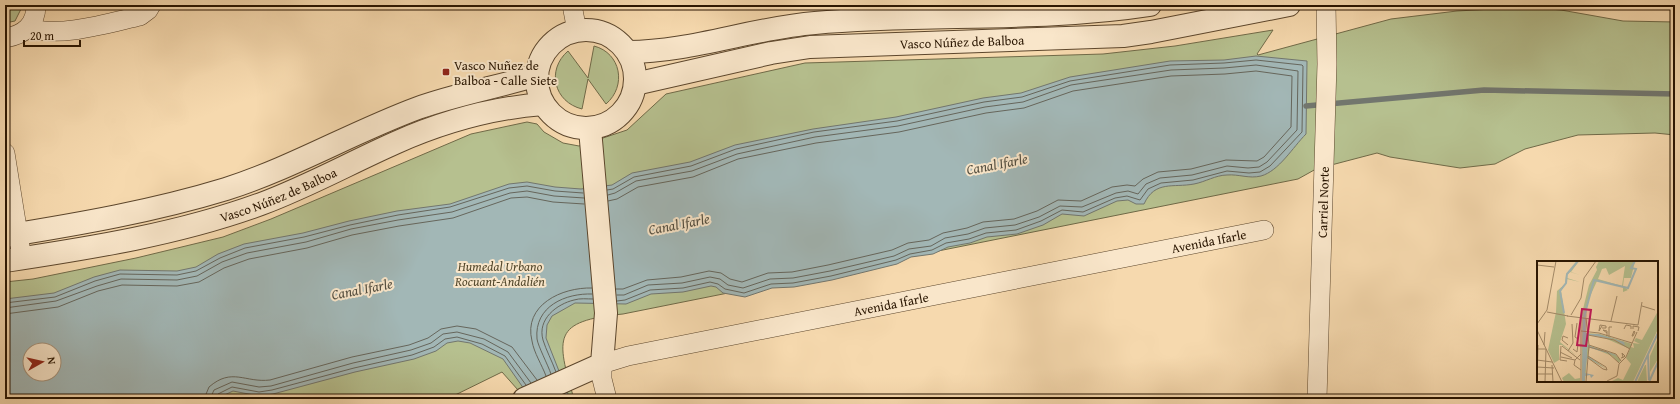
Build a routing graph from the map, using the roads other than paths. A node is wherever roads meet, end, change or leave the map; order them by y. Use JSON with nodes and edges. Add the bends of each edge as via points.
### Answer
{"nodes":[{"id":1,"x":36,"y":5,"type":"edge"},
{"id":2,"x":151,"y":5,"type":"edge"},
{"id":3,"x":572,"y":5,"type":"edge"},
{"id":4,"x":1150,"y":5,"type":"edge"},
{"id":5,"x":1289,"y":5,"type":"edge"},
{"id":6,"x":1326,"y":5,"type":"edge"},
{"id":7,"x":998,"y":10,"type":"edge"},
{"id":8,"x":29,"y":28,"type":"junction"},
{"id":9,"x":577,"y":30,"type":"junction"},
{"id":10,"x":5,"y":38,"type":"edge"},
{"id":11,"x":999,"y":40,"type":"junction"},
{"id":12,"x":628,"y":52,"type":"junction"},
{"id":13,"x":537,"y":75,"type":"junction"},
{"id":14,"x":635,"y":84,"type":"junction"},
{"id":15,"x":543,"y":104,"type":"junction"},
{"id":16,"x":590,"y":129,"type":"junction"},
{"id":17,"x":5,"y":154,"type":"edge"},
{"id":18,"x":1264,"y":230,"type":"dead end"},
{"id":19,"x":12,"y":235,"type":"edge"},
{"id":20,"x":14,"y":260,"type":"edge"},
{"id":21,"x":602,"y":364,"type":"junction"},
{"id":22,"x":524,"y":399,"type":"edge"},
{"id":23,"x":607,"y":399,"type":"edge"},
{"id":24,"x":1317,"y":399,"type":"edge"}],
"edges":[{"from":1,"to":8,"type":"street","via":[[35,17]]},
{"from":2,"to":8,"type":"street","via":[[140,16],[64,31],[45,32]]},
{"from":3,"to":9,"type":"street"},
{"from":4,"to":7,"type":"street","name":"Vasco Núñez de Balboa","via":[[1089,12]]},
{"from":5,"to":11,"type":"street","name":"Vasco Núñez de Balboa","via":[[1123,36]]},
{"from":6,"to":24,"type":"street","name":"Carriel Norte","via":[[1327,64]]},
{"from":7,"to":11,"type":"street"},
{"from":7,"to":12,"type":"street","name":"Vasco Núñez de Balboa","via":[[814,23],[767,29],[649,52]]},
{"from":8,"to":10,"type":"street","via":[[17,36]]},
{"from":9,"to":12,"type":"street","via":[[606,34]]},
{"from":9,"to":13,"type":"street","via":[[562,36],[550,46],[541,59]]},
{"from":11,"to":14,"type":"street","name":"Vasco Núñez de Balboa","via":[[810,47],[756,56]]},
{"from":12,"to":14,"type":"street","via":[[634,68]]},
{"from":13,"to":15,"type":"street"},
{"from":13,"to":19,"type":"street","name":"Vasco Núñez de Balboa","via":[[417,109],[273,172],[221,190],[132,212]]},
{"from":14,"to":16,"type":"street","via":[[631,101],[621,115],[607,124]]},
{"from":15,"to":16,"type":"street","via":[[553,116],[567,125]]},
{"from":15,"to":20,"type":"street","name":"Vasco Núñez de Balboa","via":[[489,112],[427,130],[286,194],[235,213],[126,240]]},
{"from":16,"to":21,"type":"street","via":[[606,313]]},
{"from":17,"to":19,"type":"street"},
{"from":18,"to":21,"type":"street","name":"Avenida Ifarle","via":[[652,350]]},
{"from":19,"to":20,"type":"street"},
{"from":21,"to":22,"type":"street","name":"Avenida Ifarle"},
{"from":21,"to":23,"type":"street","via":[[602,379]]}]}
